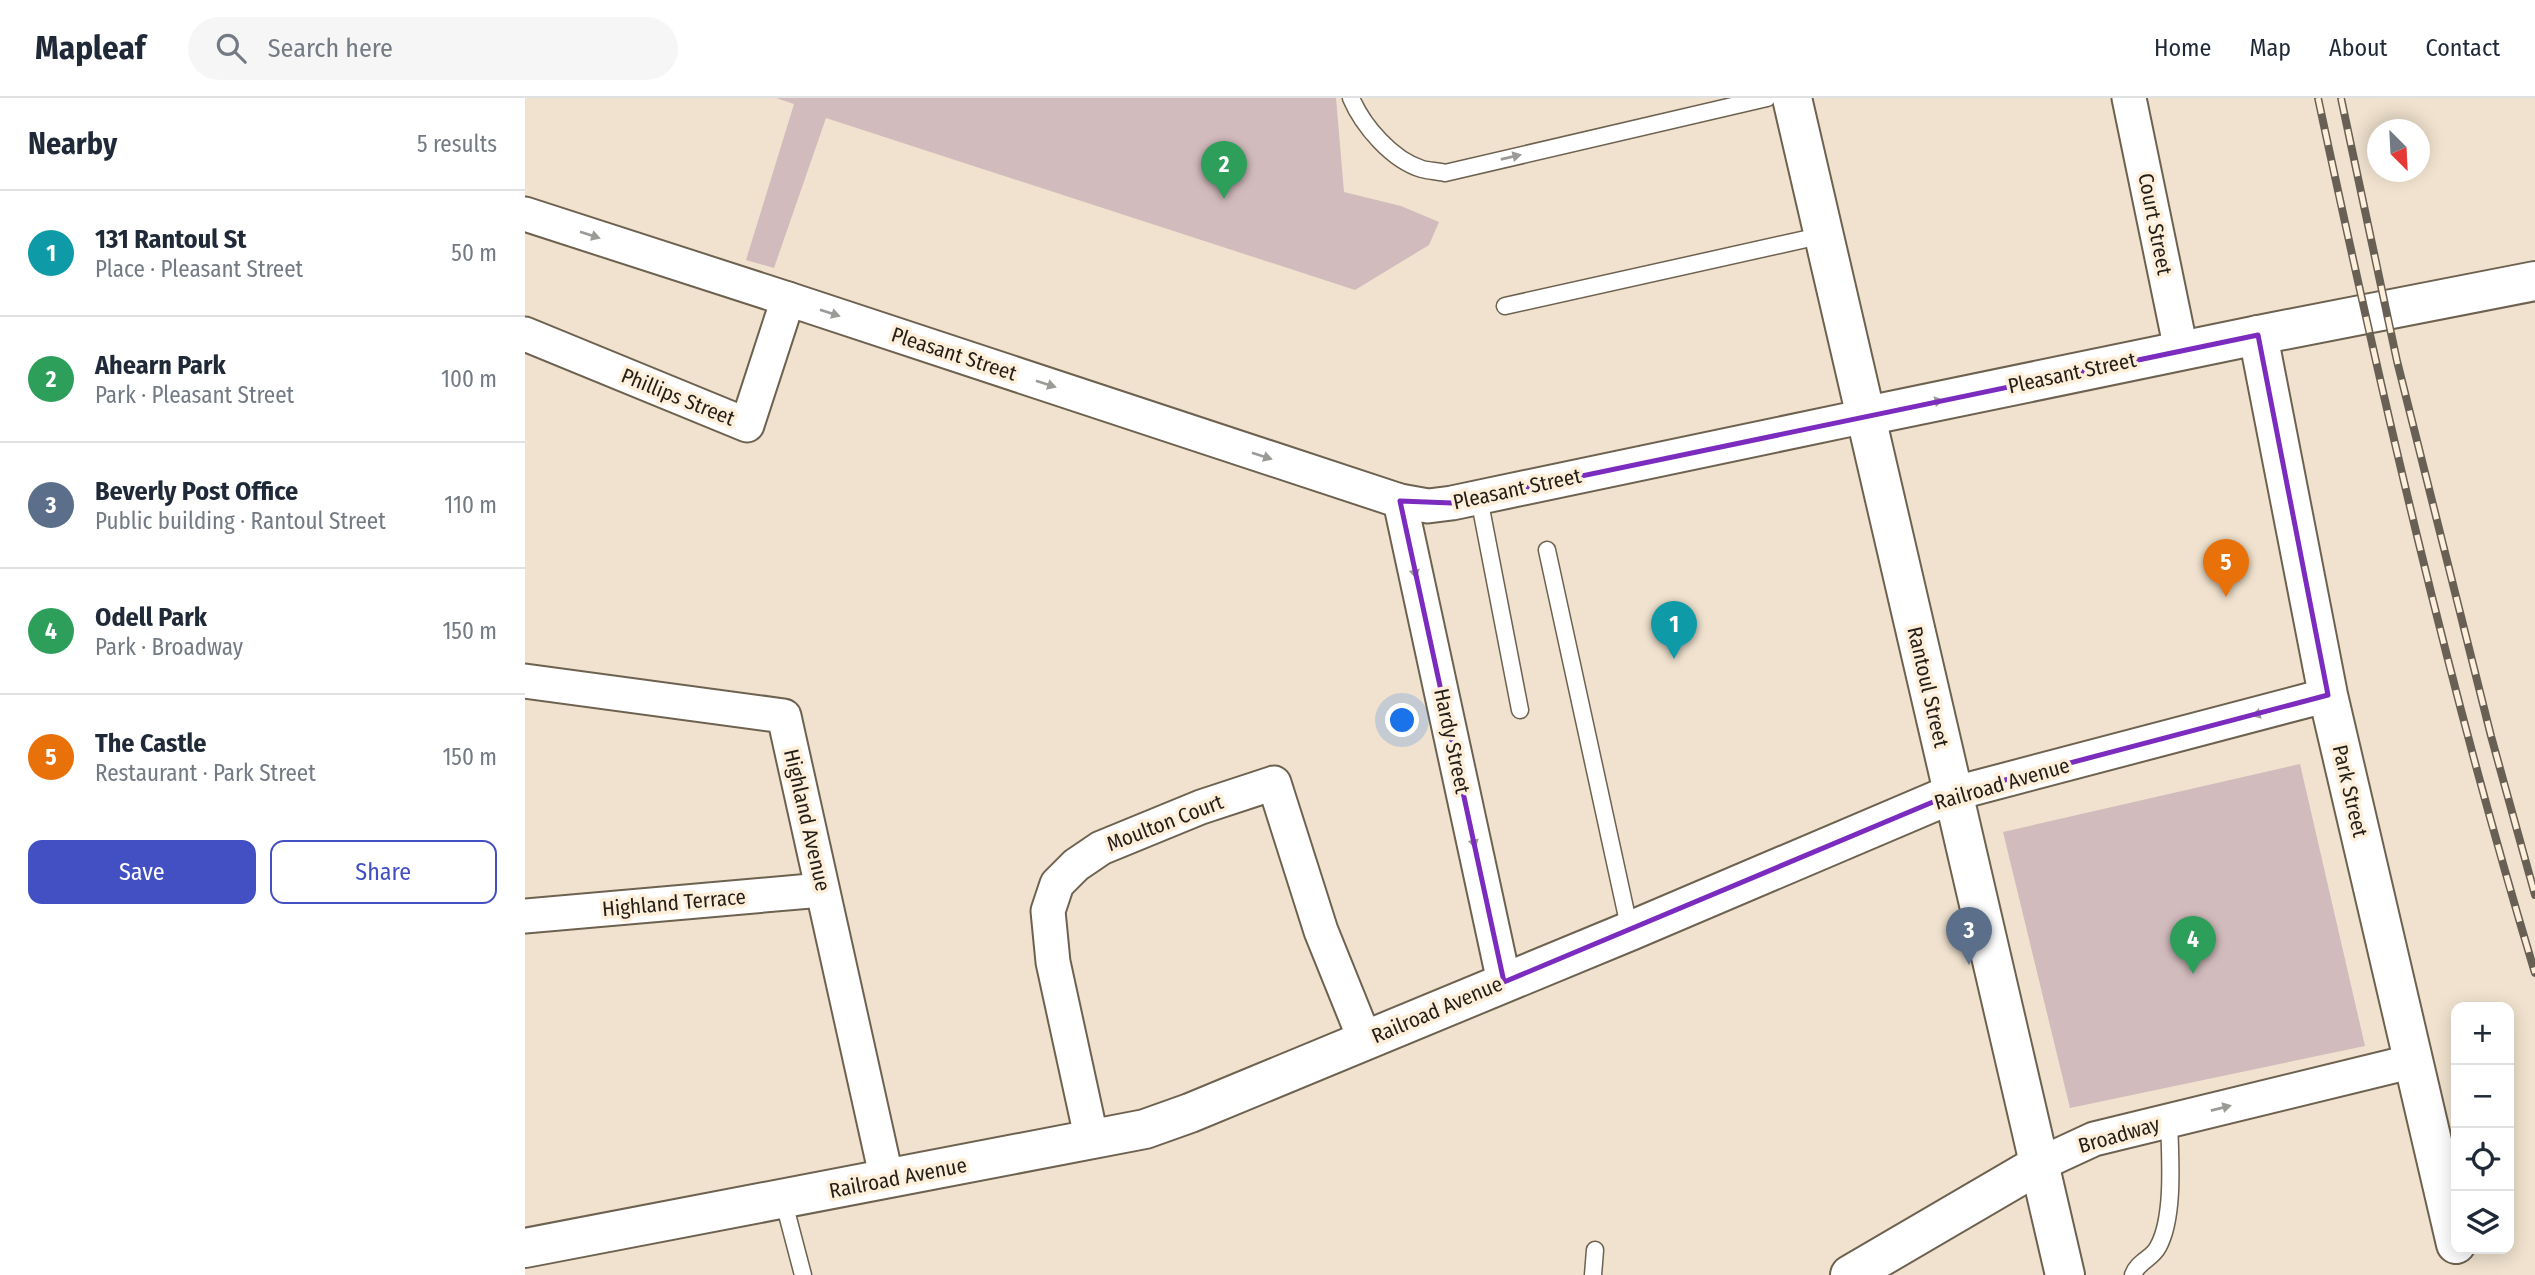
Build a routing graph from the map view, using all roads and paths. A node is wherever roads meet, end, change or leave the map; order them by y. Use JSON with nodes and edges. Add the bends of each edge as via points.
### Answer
{"nodes":[{"id":1,"x":1351,"y":98,"type":"edge"},
{"id":2,"x":1767,"y":98,"type":"edge"},
{"id":3,"x":1792,"y":98,"type":"edge"},
{"id":4,"x":2129,"y":98,"type":"edge"},
{"id":5,"x":525,"y":214,"type":"edge"},
{"id":6,"x":1824,"y":235,"type":"junction"},
{"id":7,"x":2535,"y":281,"type":"edge"},
{"id":8,"x":788,"y":299,"type":"junction"},
{"id":9,"x":1505,"y":306,"type":"dead end"},
{"id":10,"x":525,"y":334,"type":"edge"},
{"id":11,"x":2258,"y":335,"type":"junction"},
{"id":12,"x":2181,"y":350,"type":"junction"},
{"id":13,"x":1866,"y":416,"type":"junction"},
{"id":14,"x":1479,"y":498,"type":"junction"},
{"id":15,"x":1400,"y":501,"type":"junction"},
{"id":16,"x":1547,"y":550,"type":"dead end"},
{"id":17,"x":525,"y":681,"type":"edge"},
{"id":18,"x":2328,"y":695,"type":"junction"},
{"id":19,"x":1520,"y":710,"type":"dead end"},
{"id":20,"x":1952,"y":794,"type":"junction"},
{"id":21,"x":822,"y":890,"type":"junction"},
{"id":22,"x":525,"y":916,"type":"edge"},
{"id":23,"x":1630,"y":931,"type":"junction"},
{"id":24,"x":1504,"y":982,"type":"junction"},
{"id":25,"x":1365,"y":1040,"type":"junction"},
{"id":26,"x":2414,"y":1061,"type":"junction"},
{"id":27,"x":2169,"y":1121,"type":"junction"},
{"id":28,"x":1092,"y":1141,"type":"junction"},
{"id":29,"x":2040,"y":1164,"type":"junction"},
{"id":30,"x":887,"y":1180,"type":"junction"},
{"id":31,"x":783,"y":1199,"type":"junction"},
{"id":32,"x":2451,"y":1220,"type":"edge"},
{"id":33,"x":525,"y":1248,"type":"edge"},
{"id":34,"x":1595,"y":1250,"type":"dead end"},
{"id":35,"x":2459,"y":1254,"type":"edge"},
{"id":36,"x":803,"y":1275,"type":"edge"},
{"id":37,"x":1593,"y":1275,"type":"edge"},
{"id":38,"x":1850,"y":1275,"type":"edge"},
{"id":39,"x":2066,"y":1275,"type":"edge"},
{"id":40,"x":2133,"y":1275,"type":"edge"},
{"id":41,"x":2463,"y":1275,"type":"edge"}],
"edges":[{"from":1,"to":2,"type":"lane","one_way":true,"via":[[1378,138],[1397,156],[1420,168],[1445,173]]},
{"from":3,"to":6,"type":"main road","name":"Rantoul Street"},
{"from":4,"to":12,"type":"street","name":"Court Street"},
{"from":5,"to":8,"type":"street","name":"Pleasant Street","one_way":true},
{"from":6,"to":9,"type":"lane"},
{"from":6,"to":13,"type":"main road","name":"Rantoul Street"},
{"from":7,"to":11,"type":"main road","name":"Pleasant Street"},
{"from":8,"to":10,"type":"street","name":"Phillips Street","via":[[747,425]]},
{"from":8,"to":15,"type":"street","name":"Pleasant Street","one_way":true},
{"from":11,"to":12,"type":"main road","name":"Pleasant Street"},
{"from":11,"to":18,"type":"main road","name":"Park Street"},
{"from":13,"to":12,"type":"main road","name":"Pleasant Street","one_way":true},
{"from":13,"to":14,"type":"street","name":"Pleasant Street"},
{"from":13,"to":20,"type":"main road","name":"Rantoul Street"},
{"from":14,"to":15,"type":"street","name":"Pleasant Street","via":[[1428,506]]},
{"from":14,"to":19,"type":"lane"},
{"from":15,"to":24,"type":"street","name":"Hardy Street","one_way":true},
{"from":16,"to":23,"type":"lane"},
{"from":17,"to":21,"type":"street","name":"Highland Avenue","via":[[784,716]]},
{"from":18,"to":20,"type":"street","name":"Railroad Avenue","one_way":true},
{"from":18,"to":26,"type":"main road","name":"Park Street"},
{"from":20,"to":23,"type":"main road","name":"Railroad Avenue"},
{"from":20,"to":29,"type":"main road","name":"Rantoul Street"},
{"from":21,"to":22,"type":"street","name":"Highland Terrace"},
{"from":21,"to":30,"type":"street","name":"Highland Avenue"},
{"from":23,"to":24,"type":"main road","name":"Railroad Avenue"},
{"from":24,"to":25,"type":"main road","name":"Railroad Avenue"},
{"from":25,"to":28,"type":"main road","name":"Railroad Avenue","via":[[1190,1113]]},
{"from":25,"to":28,"type":"street","name":"Moulton Court","via":[[1321,931],[1275,783],[1201,807],[1101,848],[1057,884],[1048,911],[1053,962]]},
{"from":27,"to":26,"type":"street","name":"Broadway","one_way":true},
{"from":26,"to":32,"type":"main road","name":"Park Street"},
{"from":27,"to":29,"type":"street","name":"Broadway","via":[[2094,1139]]},
{"from":27,"to":40,"type":"lane","via":[[2165,1231],[2157,1250],[2136,1266]]},
{"from":28,"to":30,"type":"main road","name":"Railroad Avenue"},
{"from":29,"to":38,"type":"main road","name":"Broadway"},
{"from":29,"to":39,"type":"main road","name":"Rantoul Street"},
{"from":30,"to":31,"type":"main road","name":"Railroad Avenue"},
{"from":31,"to":33,"type":"main road","name":"Railroad Avenue"},
{"from":31,"to":36,"type":"lane"},
{"from":34,"to":37,"type":"lane"},
{"from":35,"to":41,"type":"main road","name":"Park Street"}]}
